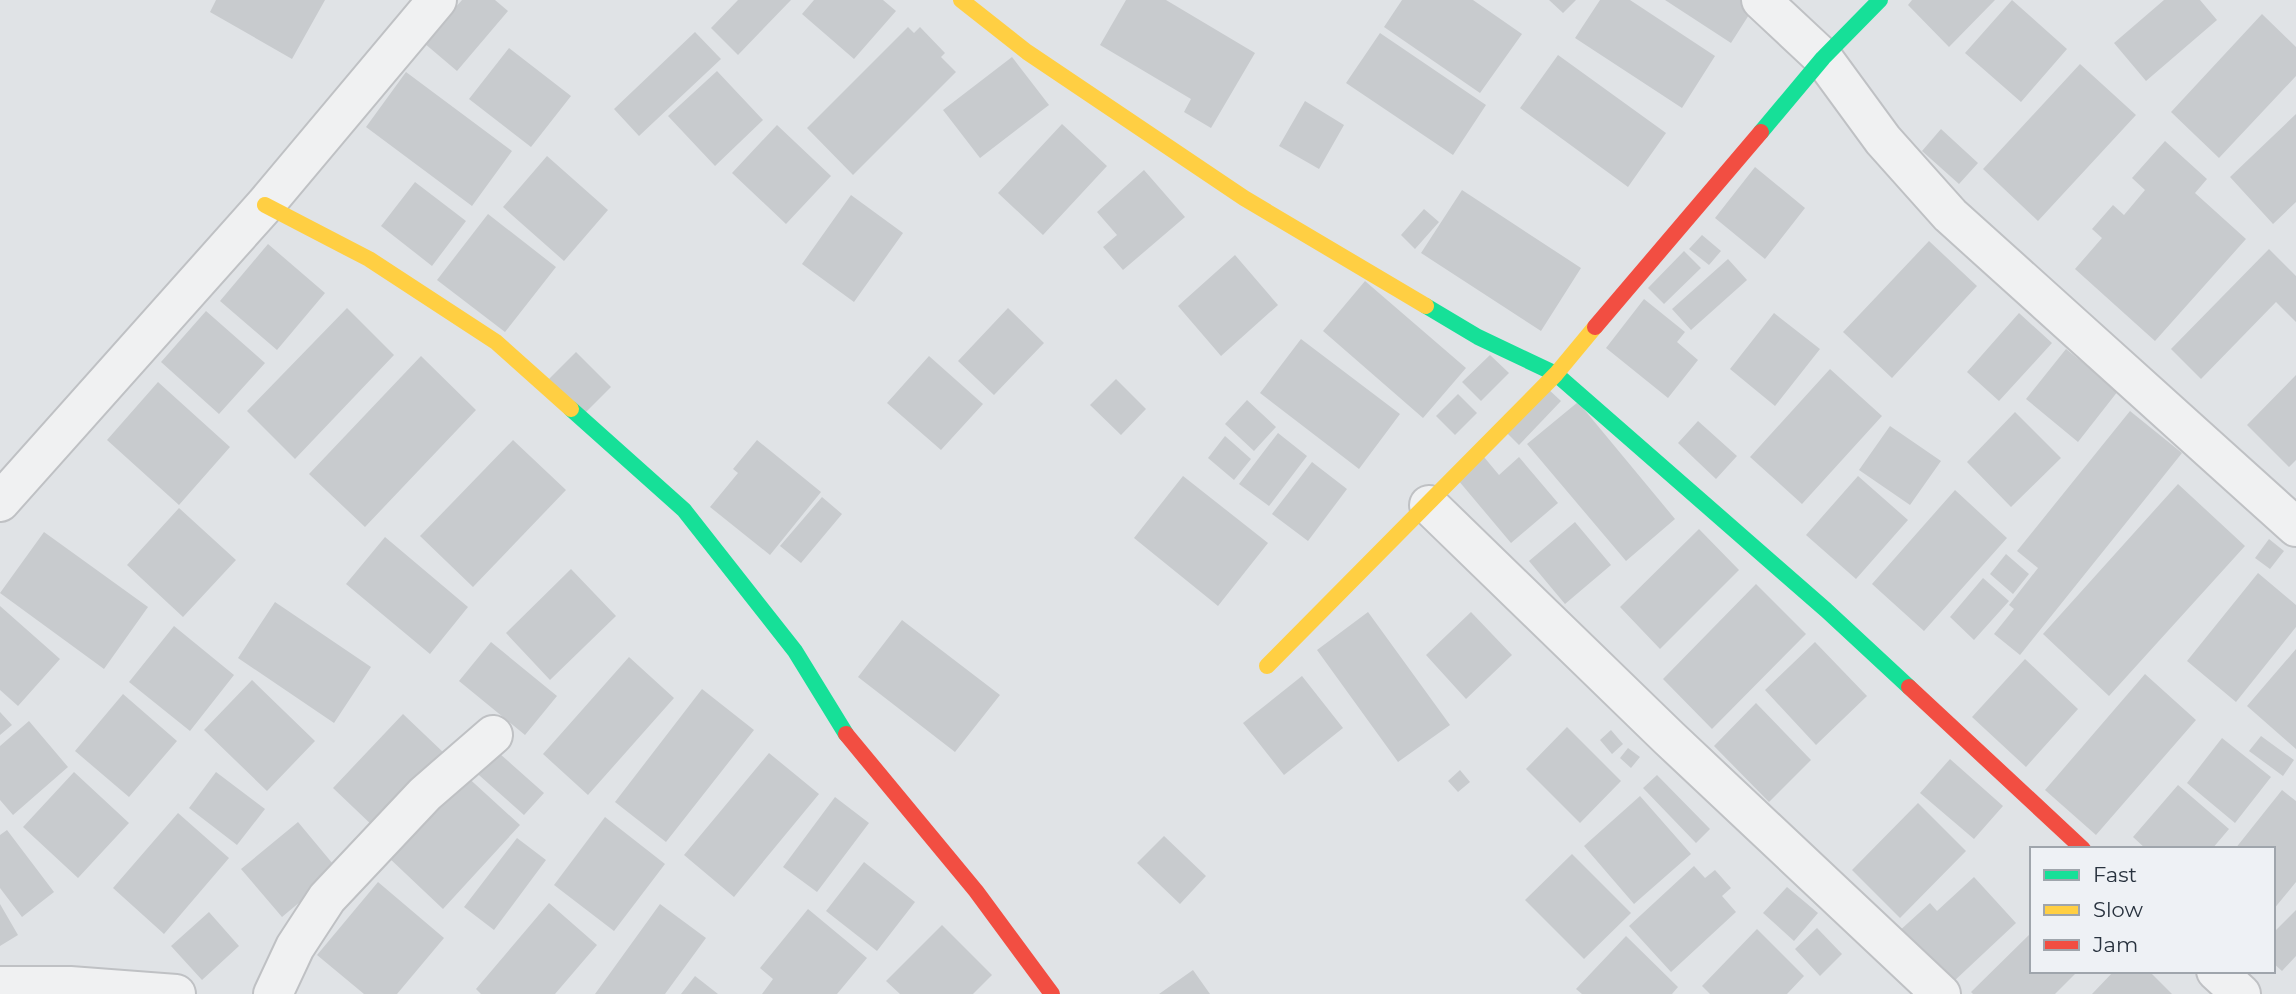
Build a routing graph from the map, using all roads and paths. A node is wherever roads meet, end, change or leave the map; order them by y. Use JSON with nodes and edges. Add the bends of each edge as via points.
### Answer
{"nodes":[{"id":1,"x":437,"y":0,"type":"edge"},
{"id":2,"x":961,"y":0,"type":"edge"},
{"id":3,"x":1761,"y":0,"type":"edge"},
{"id":4,"x":1880,"y":0,"type":"edge"},
{"id":5,"x":1823,"y":58,"type":"junction"},
{"id":6,"x":265,"y":205,"type":"junction"},
{"id":7,"x":1556,"y":374,"type":"junction"},
{"id":8,"x":2,"y":494,"type":"edge"},
{"id":9,"x":1429,"y":505,"type":"junction"},
{"id":10,"x":2296,"y":527,"type":"edge"},
{"id":11,"x":1267,"y":666,"type":"dead end"},
{"id":12,"x":493,"y":735,"type":"dead end"},
{"id":13,"x":2081,"y":847,"type":"edge"},
{"id":14,"x":2218,"y":973,"type":"edge"},
{"id":15,"x":0,"y":986,"type":"edge"},
{"id":16,"x":176,"y":994,"type":"edge"},
{"id":17,"x":273,"y":994,"type":"edge"},
{"id":18,"x":1052,"y":994,"type":"edge"},
{"id":19,"x":1941,"y":994,"type":"edge"},
{"id":20,"x":2241,"y":994,"type":"edge"}],
"edges":[{"from":1,"to":6,"type":"street"},
{"from":2,"to":7,"type":"street","via":[[1027,52],[1244,198],[1478,337]]},
{"from":3,"to":5,"type":"street"},
{"from":4,"to":5,"type":"street"},
{"from":5,"to":7,"type":"street"},
{"from":5,"to":10,"type":"street","via":[[1883,140],[1950,215]]},
{"from":6,"to":8,"type":"street"},
{"from":6,"to":18,"type":"street","via":[[369,259],[496,342],[684,510],[795,651],[848,737],[976,891]]},
{"from":7,"to":9,"type":"street"},
{"from":7,"to":13,"type":"street","via":[[1826,610]]},
{"from":9,"to":11,"type":"street"},
{"from":9,"to":19,"type":"street"},
{"from":12,"to":17,"type":"street","via":[[425,794],[327,898],[295,947]]},
{"from":14,"to":20,"type":"street"},
{"from":15,"to":16,"type":"street"}]}
